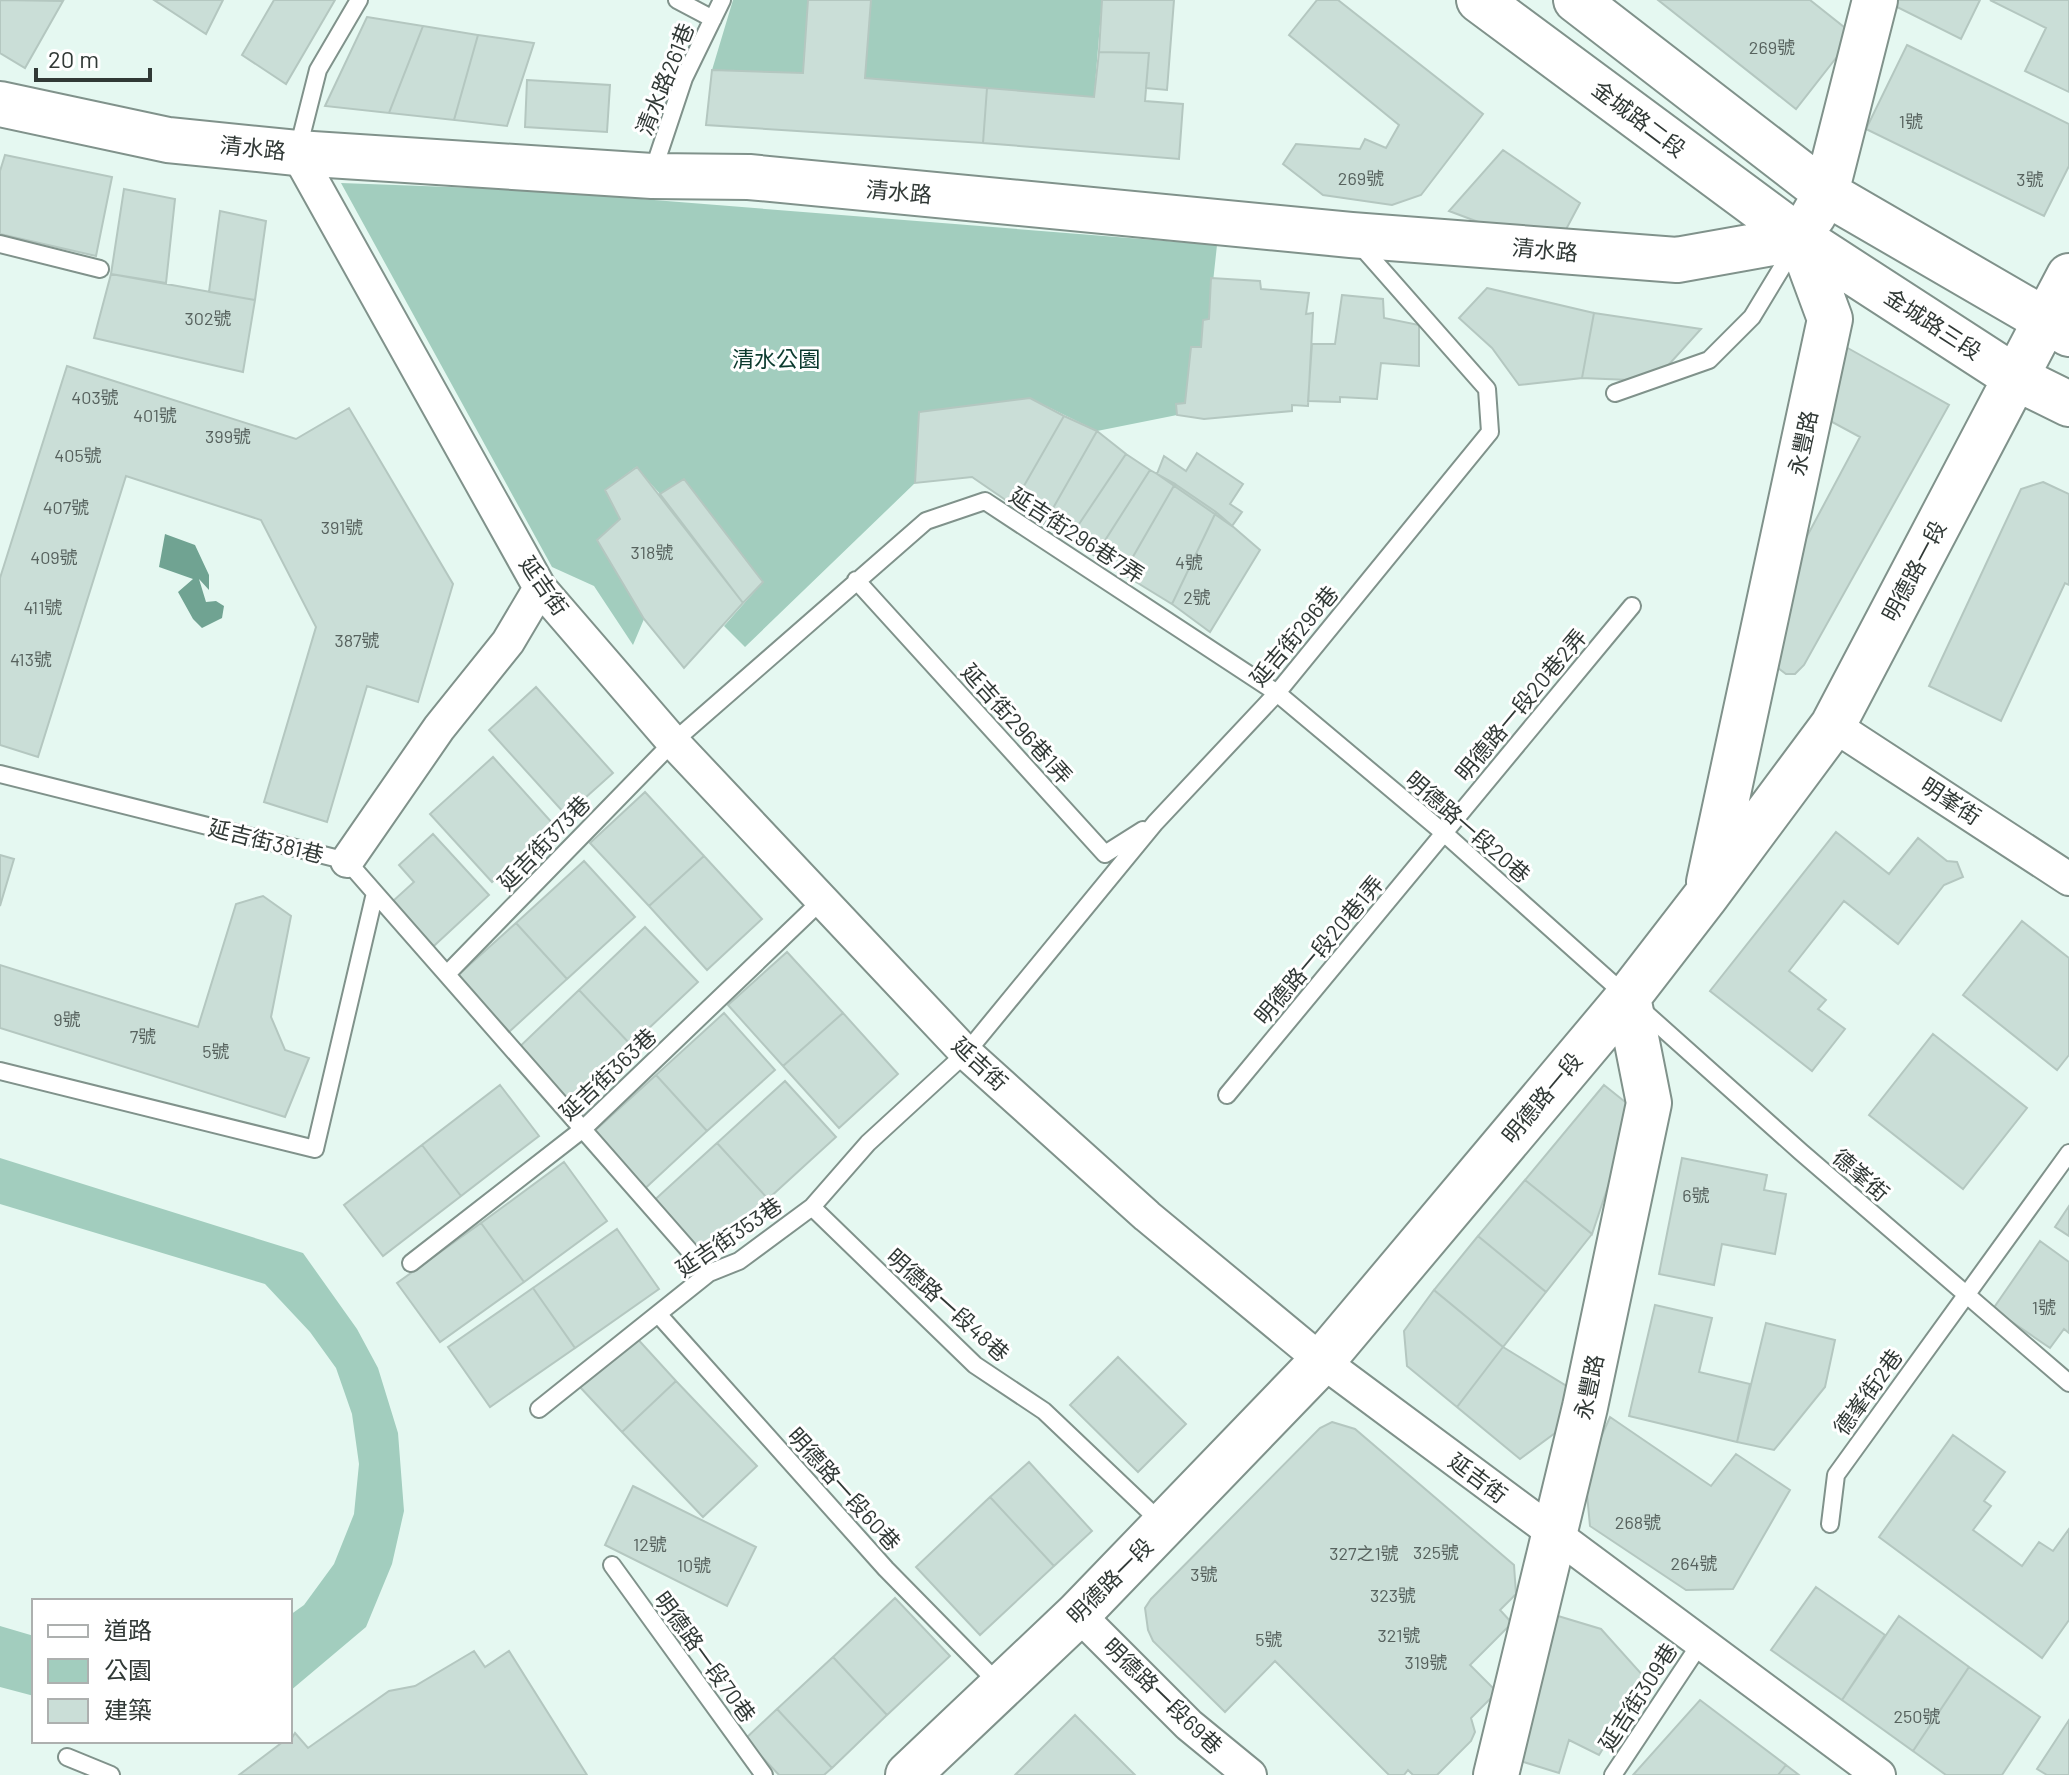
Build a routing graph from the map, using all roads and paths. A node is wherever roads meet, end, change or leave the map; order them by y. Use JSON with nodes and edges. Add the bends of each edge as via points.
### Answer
{"nodes":[{"id":1,"x":359,"y":0,"type":"edge"},
{"id":2,"x":677,"y":0,"type":"edge"},
{"id":3,"x":722,"y":0,"type":"edge"},
{"id":4,"x":1479,"y":0,"type":"edge"},
{"id":5,"x":1576,"y":0,"type":"edge"},
{"id":6,"x":1875,"y":0,"type":"edge"},
{"id":7,"x":713,"y":19,"type":"junction"},
{"id":8,"x":2,"y":112,"type":"edge"},
{"id":9,"x":297,"y":153,"type":"junction"},
{"id":10,"x":652,"y":176,"type":"junction"},
{"id":11,"x":1826,"y":193,"type":"junction"},
{"id":12,"x":1351,"y":235,"type":"junction"},
{"id":13,"x":1800,"y":238,"type":"junction"},
{"id":14,"x":0,"y":244,"type":"edge"},
{"id":15,"x":100,"y":269,"type":"dead end"},
{"id":16,"x":2069,"y":276,"type":"edge"},
{"id":17,"x":2057,"y":329,"type":"edge"},
{"id":18,"x":2016,"y":378,"type":"junction"},
{"id":19,"x":1615,"y":393,"type":"dead end"},
{"id":20,"x":2069,"y":404,"type":"edge"},
{"id":21,"x":856,"y":580,"type":"junction"},
{"id":22,"x":540,"y":588,"type":"junction"},
{"id":23,"x":1632,"y":606,"type":"dead end"},
{"id":24,"x":1277,"y":693,"type":"junction"},
{"id":25,"x":1833,"y":725,"type":"junction"},
{"id":26,"x":673,"y":742,"type":"junction"},
{"id":27,"x":0,"y":774,"type":"edge"},
{"id":28,"x":1155,"y":823,"type":"junction"},
{"id":29,"x":1444,"y":833,"type":"junction"},
{"id":30,"x":347,"y":861,"type":"junction"},
{"id":31,"x":2069,"y":879,"type":"edge"},
{"id":32,"x":375,"y":893,"type":"junction"},
{"id":33,"x":1706,"y":896,"type":"junction"},
{"id":34,"x":821,"y":901,"type":"junction"},
{"id":35,"x":447,"y":974,"type":"junction"},
{"id":36,"x":1628,"y":997,"type":"junction"},
{"id":37,"x":966,"y":1053,"type":"junction"},
{"id":38,"x":0,"y":1071,"type":"edge"},
{"id":39,"x":1227,"y":1095,"type":"dead end"},
{"id":40,"x":583,"y":1129,"type":"junction"},
{"id":41,"x":2069,"y":1153,"type":"edge"},
{"id":42,"x":812,"y":1207,"type":"junction"},
{"id":43,"x":411,"y":1263,"type":"dead end"},
{"id":44,"x":709,"y":1273,"type":"junction"},
{"id":45,"x":1965,"y":1295,"type":"junction"},
{"id":46,"x":658,"y":1314,"type":"junction"},
{"id":47,"x":1322,"y":1361,"type":"junction"},
{"id":48,"x":2069,"y":1383,"type":"edge"},
{"id":49,"x":539,"y":1409,"type":"dead end"},
{"id":50,"x":1830,"y":1524,"type":"dead end"},
{"id":51,"x":1165,"y":1526,"type":"junction"},
{"id":52,"x":1555,"y":1536,"type":"junction"},
{"id":53,"x":612,"y":1565,"type":"dead end"},
{"id":54,"x":1078,"y":1614,"type":"junction"},
{"id":55,"x":1700,"y":1644,"type":"junction"},
{"id":56,"x":1002,"y":1687,"type":"junction"},
{"id":57,"x":67,"y":1757,"type":"dead end"},
{"id":58,"x":111,"y":1775,"type":"edge"},
{"id":59,"x":764,"y":1775,"type":"edge"},
{"id":60,"x":908,"y":1775,"type":"edge"},
{"id":61,"x":1250,"y":1775,"type":"edge"},
{"id":62,"x":1496,"y":1775,"type":"edge"},
{"id":63,"x":1613,"y":1775,"type":"edge"},
{"id":64,"x":1879,"y":1775,"type":"edge"}],
"edges":[{"from":1,"to":9,"type":"lane","via":[[318,70]]},
{"from":2,"to":7,"type":"lane"},
{"from":3,"to":7,"type":"lane","name":"清水路261巷"},
{"from":4,"to":13,"type":"street","name":"金城路二段"},
{"from":5,"to":11,"type":"street"},
{"from":6,"to":11,"type":"street"},
{"from":7,"to":10,"type":"lane","name":"清水路261巷","via":[[684,78]]},
{"from":8,"to":9,"type":"street","name":"清水路","via":[[168,140]]},
{"from":9,"to":10,"type":"street","name":"清水路"},
{"from":9,"to":22,"type":"street","name":"延吉街"},
{"from":10,"to":12,"type":"street","name":"清水路","via":[[749,177]]},
{"from":11,"to":13,"type":"street"},
{"from":11,"to":17,"type":"street"},
{"from":12,"to":13,"type":"street","name":"清水路","via":[[1677,260]]},
{"from":12,"to":24,"type":"lane","name":"延吉街296巷","via":[[1487,389],[1490,432]]},
{"from":13,"to":18,"type":"street","name":"金城路三段"},
{"from":13,"to":19,"type":"lane","via":[[1752,317],[1709,360]]},
{"from":13,"to":33,"type":"street","name":"永豐路","via":[[1830,319]]},
{"from":14,"to":15,"type":"lane"},
{"from":16,"to":17,"type":"street","name":"明德路一段"},
{"from":17,"to":18,"type":"street","name":"明德路一段"},
{"from":18,"to":20,"type":"street","name":"金城路三段"},
{"from":18,"to":25,"type":"street","name":"明德路一段"},
{"from":21,"to":24,"type":"lane","name":"延吉街296巷7弄","via":[[926,521],[985,501]]},
{"from":21,"to":26,"type":"lane","name":"延吉街296巷7弄"},
{"from":21,"to":28,"type":"lane","name":"延吉街296巷1弄","via":[[1105,854]]},
{"from":22,"to":26,"type":"street","name":"延吉街"},
{"from":22,"to":30,"type":"street","name":"延吉街381巷","via":[[508,642],[439,728]]},
{"from":23,"to":29,"type":"lane","name":"明德路一段20巷2弄"},
{"from":24,"to":28,"type":"lane","name":"延吉街296巷"},
{"from":24,"to":29,"type":"lane","name":"明德路一段20巷"},
{"from":25,"to":31,"type":"street","name":"明峯街"},
{"from":25,"to":33,"type":"street","name":"明德路一段"},
{"from":26,"to":34,"type":"street","name":"延吉街"},
{"from":26,"to":35,"type":"lane","name":"延吉街373巷"},
{"from":27,"to":30,"type":"lane","name":"延吉街381巷"},
{"from":28,"to":37,"type":"lane","name":"延吉街296巷"},
{"from":29,"to":36,"type":"lane","name":"明德路一段20巷"},
{"from":29,"to":39,"type":"lane","name":"明德路一段20巷1弄"},
{"from":30,"to":32,"type":"lane"},
{"from":32,"to":35,"type":"lane"},
{"from":32,"to":38,"type":"lane","via":[[315,1149]]},
{"from":33,"to":36,"type":"street","name":"明德路一段"},
{"from":34,"to":37,"type":"street","name":"延吉街"},
{"from":34,"to":40,"type":"lane","name":"延吉街363巷"},
{"from":35,"to":40,"type":"lane"},
{"from":36,"to":45,"type":"lane","name":"德峯街"},
{"from":36,"to":47,"type":"street","name":"明德路一段"},
{"from":36,"to":52,"type":"street","name":"永豐路","via":[[1649,1103]]},
{"from":37,"to":42,"type":"lane","name":"延吉街353巷","via":[[868,1143]]},
{"from":37,"to":47,"type":"street","name":"延吉街","via":[[1147,1216]]},
{"from":40,"to":43,"type":"lane","name":"延吉街363巷"},
{"from":40,"to":44,"type":"lane"},
{"from":41,"to":45,"type":"lane","name":"德峯街2巷"},
{"from":42,"to":44,"type":"lane","name":"延吉街353巷","via":[[739,1261]]},
{"from":42,"to":51,"type":"lane","name":"明德路一段48巷","via":[[975,1365],[1044,1411]]},
{"from":44,"to":46,"type":"lane","name":"延吉街353巷"},
{"from":45,"to":48,"type":"lane","name":"德峯街"},
{"from":45,"to":50,"type":"lane","name":"德峯街2巷","via":[[1836,1475]]},
{"from":46,"to":49,"type":"lane","name":"延吉街353巷"},
{"from":46,"to":56,"type":"lane","name":"明德路一段60巷","via":[[877,1559]]},
{"from":47,"to":51,"type":"street","name":"明德路一段"},
{"from":47,"to":52,"type":"street","name":"延吉街"},
{"from":51,"to":54,"type":"street","name":"明德路一段"},
{"from":52,"to":55,"type":"street","name":"延吉街"},
{"from":52,"to":62,"type":"street","name":"永豐路"},
{"from":53,"to":59,"type":"lane","name":"明德路一段70巷"},
{"from":54,"to":56,"type":"street","name":"明德路一段"},
{"from":54,"to":61,"type":"street","name":"明德路一段69巷","via":[[1189,1725]]},
{"from":55,"to":63,"type":"lane","name":"延吉街309巷"},
{"from":55,"to":64,"type":"street","name":"延吉街"},
{"from":56,"to":60,"type":"street","name":"明德路一段"},
{"from":57,"to":58,"type":"lane"}]}
